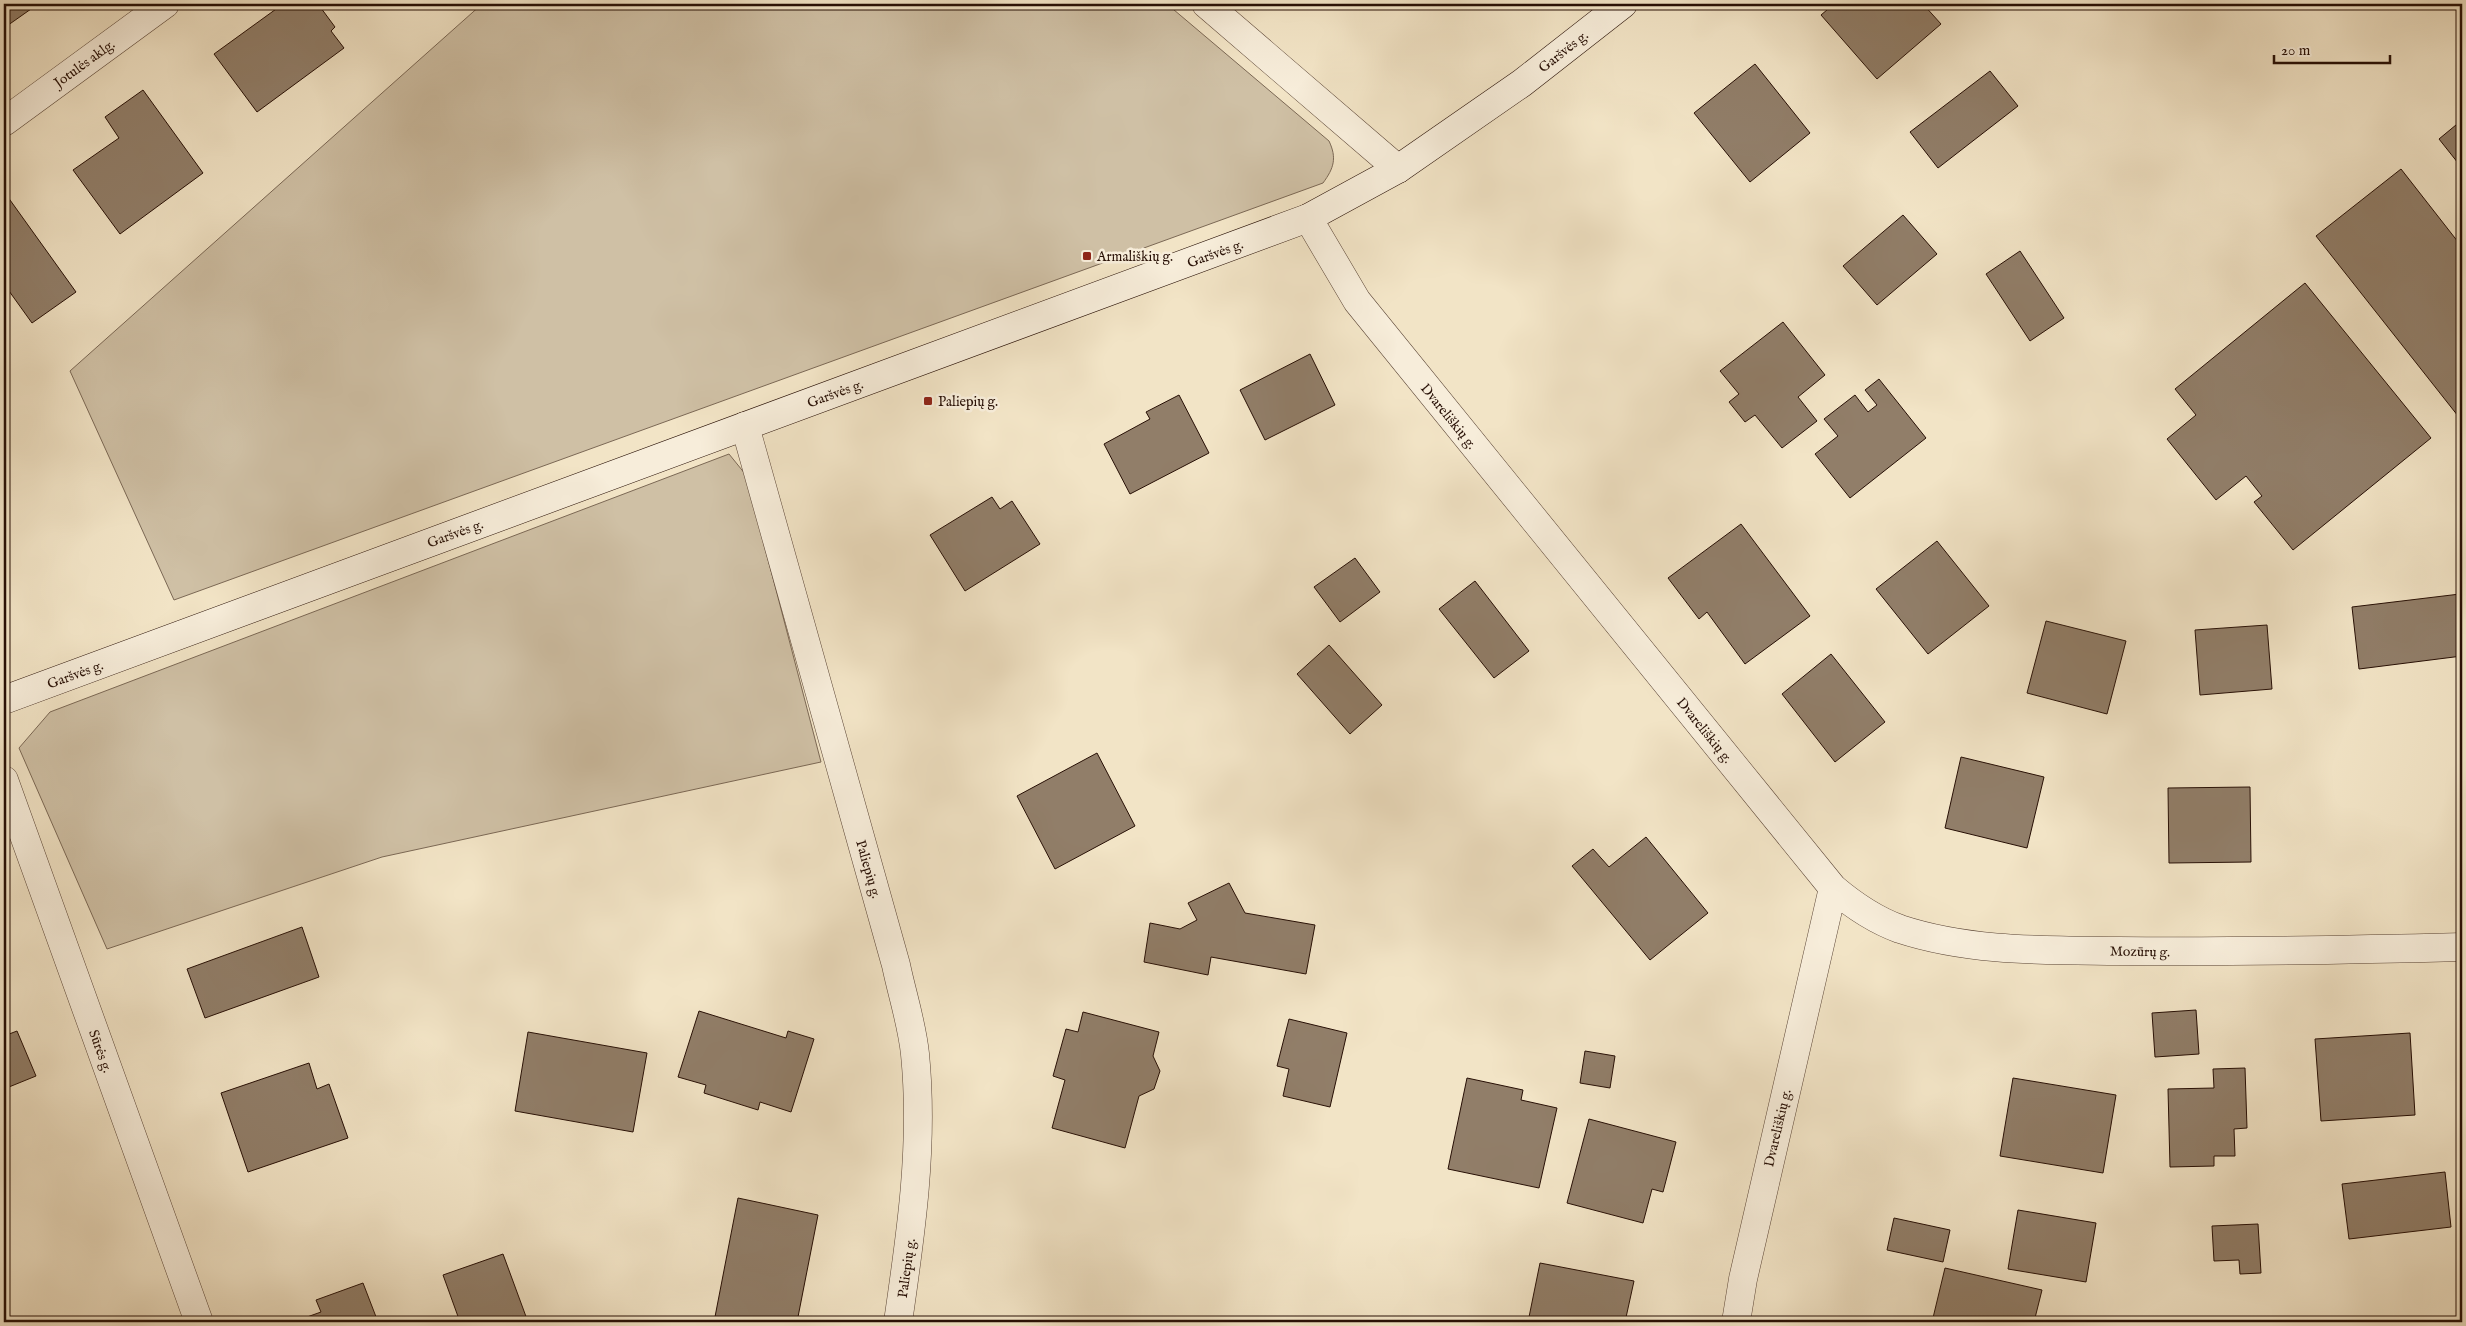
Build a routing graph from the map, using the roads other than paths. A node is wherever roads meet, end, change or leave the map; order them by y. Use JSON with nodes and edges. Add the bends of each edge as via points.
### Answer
{"nodes":[{"id":1,"x":165,"y":4,"type":"edge"},
{"id":2,"x":1206,"y":4,"type":"edge"},
{"id":3,"x":1622,"y":4,"type":"edge"},
{"id":4,"x":4,"y":122,"type":"edge"},
{"id":5,"x":1398,"y":169,"type":"junction"},
{"id":6,"x":1308,"y":218,"type":"junction"},
{"id":7,"x":745,"y":426,"type":"junction"},
{"id":8,"x":4,"y":700,"type":"edge"},
{"id":9,"x":4,"y":780,"type":"edge"},
{"id":10,"x":1833,"y":888,"type":"junction"},
{"id":11,"x":2462,"y":946,"type":"edge"},
{"id":12,"x":199,"y":1322,"type":"edge"},
{"id":13,"x":898,"y":1322,"type":"edge"},
{"id":14,"x":1736,"y":1322,"type":"edge"}],
"edges":[{"from":1,"to":4,"type":"street","name":"Jotulės aklg."},
{"from":2,"to":5,"type":"street"},
{"from":3,"to":5,"type":"street","name":"Garšvės g.","via":[[1522,83]]},
{"from":5,"to":6,"type":"street","name":"Garšvės g."},
{"from":6,"to":7,"type":"street","name":"Garšvės g."},
{"from":6,"to":10,"type":"street","name":"Dvareliškių g.","via":[[1357,301]]},
{"from":7,"to":8,"type":"street","name":"Garšvės g."},
{"from":7,"to":13,"type":"street","name":"Paliepių g.","via":[[896,965],[915,1053],[918,1135],[912,1227]]},
{"from":9,"to":12,"type":"street","name":"Sūrės g."},
{"from":10,"to":11,"type":"street","name":"Mozūrų g.","via":[[1858,909],[1900,929],[1967,945],[2021,950],[2241,952]]},
{"from":10,"to":14,"type":"street","name":"Dvareliškių g.","via":[[1743,1279]]}]}
